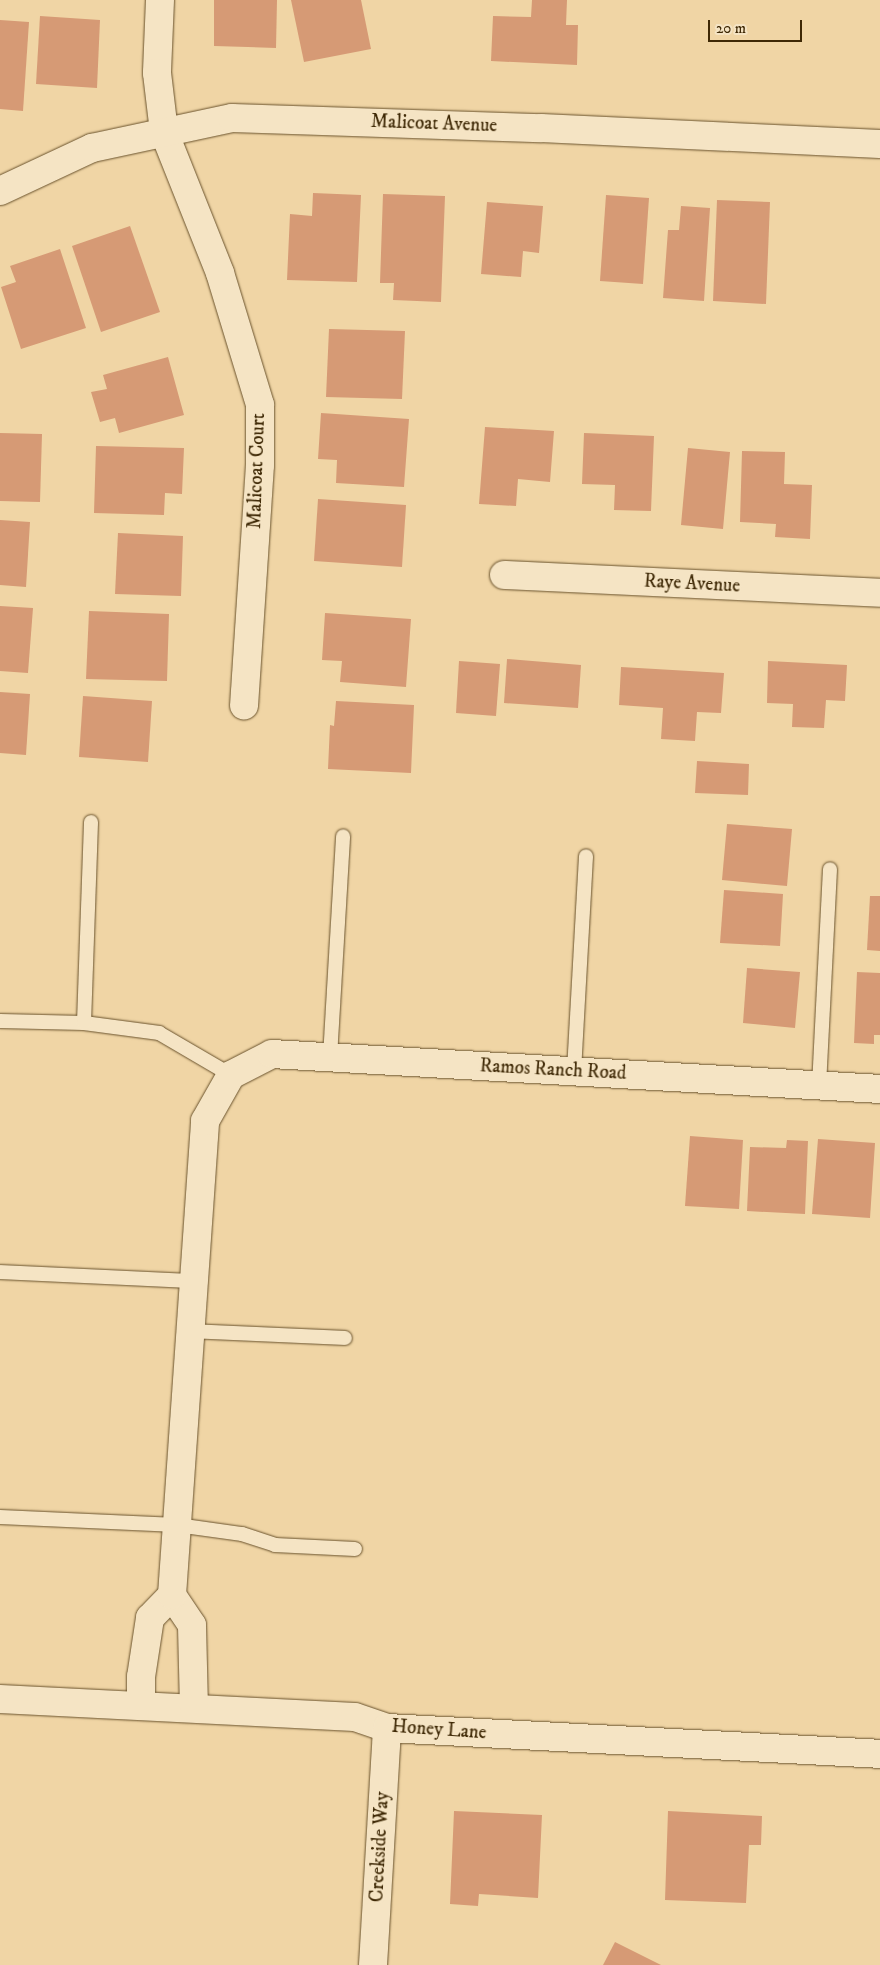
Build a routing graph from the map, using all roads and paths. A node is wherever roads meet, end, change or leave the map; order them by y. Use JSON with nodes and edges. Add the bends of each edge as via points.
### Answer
{"nodes":[{"id":1,"x":160,"y":0,"type":"edge"},
{"id":2,"x":164,"y":132,"type":"junction"},
{"id":3,"x":880,"y":144,"type":"edge"},
{"id":4,"x":0,"y":191,"type":"edge"},
{"id":5,"x":504,"y":575,"type":"dead end"},
{"id":6,"x":880,"y":593,"type":"edge"},
{"id":7,"x":244,"y":705,"type":"dead end"},
{"id":8,"x":91,"y":822,"type":"dead end"},
{"id":9,"x":343,"y":836,"type":"dead end"},
{"id":10,"x":586,"y":856,"type":"dead end"},
{"id":11,"x":830,"y":869,"type":"dead end"},
{"id":12,"x":0,"y":1021,"type":"edge"},
{"id":13,"x":84,"y":1024,"type":"junction"},
{"id":14,"x":330,"y":1057,"type":"junction"},
{"id":15,"x":574,"y":1071,"type":"junction"},
{"id":16,"x":231,"y":1075,"type":"junction"},
{"id":17,"x":818,"y":1086,"type":"junction"},
{"id":18,"x":880,"y":1089,"type":"edge"},
{"id":19,"x":0,"y":1272,"type":"edge"},
{"id":20,"x":194,"y":1281,"type":"junction"},
{"id":21,"x":190,"y":1331,"type":"junction"},
{"id":22,"x":345,"y":1338,"type":"dead end"},
{"id":23,"x":0,"y":1517,"type":"edge"},
{"id":24,"x":177,"y":1525,"type":"junction"},
{"id":25,"x":355,"y":1549,"type":"dead end"},
{"id":26,"x":172,"y":1595,"type":"junction"},
{"id":27,"x":0,"y":1699,"type":"edge"},
{"id":28,"x":141,"y":1706,"type":"junction"},
{"id":29,"x":194,"y":1708,"type":"junction"},
{"id":30,"x":387,"y":1728,"type":"junction"},
{"id":31,"x":880,"y":1754,"type":"edge"},
{"id":32,"x":373,"y":1965,"type":"edge"}],
"edges":[{"from":1,"to":2,"type":"street","name":"Malicoat Court","via":[[157,73]]},
{"from":2,"to":3,"type":"street","name":"Malicoat Avenue","via":[[232,118],[550,128]]},
{"from":2,"to":4,"type":"street","name":"Malicoat Avenue","via":[[92,148]]},
{"from":2,"to":7,"type":"street","name":"Malicoat Court","via":[[220,273],[260,405],[260,465]]},
{"from":5,"to":6,"type":"street","name":"Raye Avenue"},
{"from":8,"to":13,"type":"lane"},
{"from":9,"to":14,"type":"lane"},
{"from":10,"to":15,"type":"lane"},
{"from":11,"to":17,"type":"lane"},
{"from":12,"to":13,"type":"lane"},
{"from":13,"to":16,"type":"lane","via":[[159,1033]]},
{"from":14,"to":15,"type":"street","name":"Ramos Ranch Road"},
{"from":14,"to":16,"type":"street","name":"Ramos Ranch Road","via":[[272,1054]]},
{"from":15,"to":17,"type":"street","name":"Ramos Ranch Road"},
{"from":16,"to":20,"type":"street","via":[[205,1122]]},
{"from":17,"to":18,"type":"street","name":"Ramos Ranch Road"},
{"from":19,"to":20,"type":"lane"},
{"from":20,"to":21,"type":"street"},
{"from":21,"to":22,"type":"lane"},
{"from":21,"to":24,"type":"street"},
{"from":23,"to":24,"type":"lane"},
{"from":24,"to":25,"type":"lane","via":[[242,1534],[275,1545]]},
{"from":24,"to":26,"type":"street"},
{"from":26,"to":28,"type":"street","via":[[150,1618],[141,1677]]},
{"from":26,"to":29,"type":"street","via":[[192,1625]]},
{"from":27,"to":28,"type":"street","name":"Honey Lane"},
{"from":28,"to":29,"type":"street","name":"Honey Lane"},
{"from":29,"to":30,"type":"street","name":"Honey Lane","via":[[355,1717]]},
{"from":30,"to":31,"type":"street","name":"Honey Lane"},
{"from":30,"to":32,"type":"street","name":"Creekside Way"}]}
